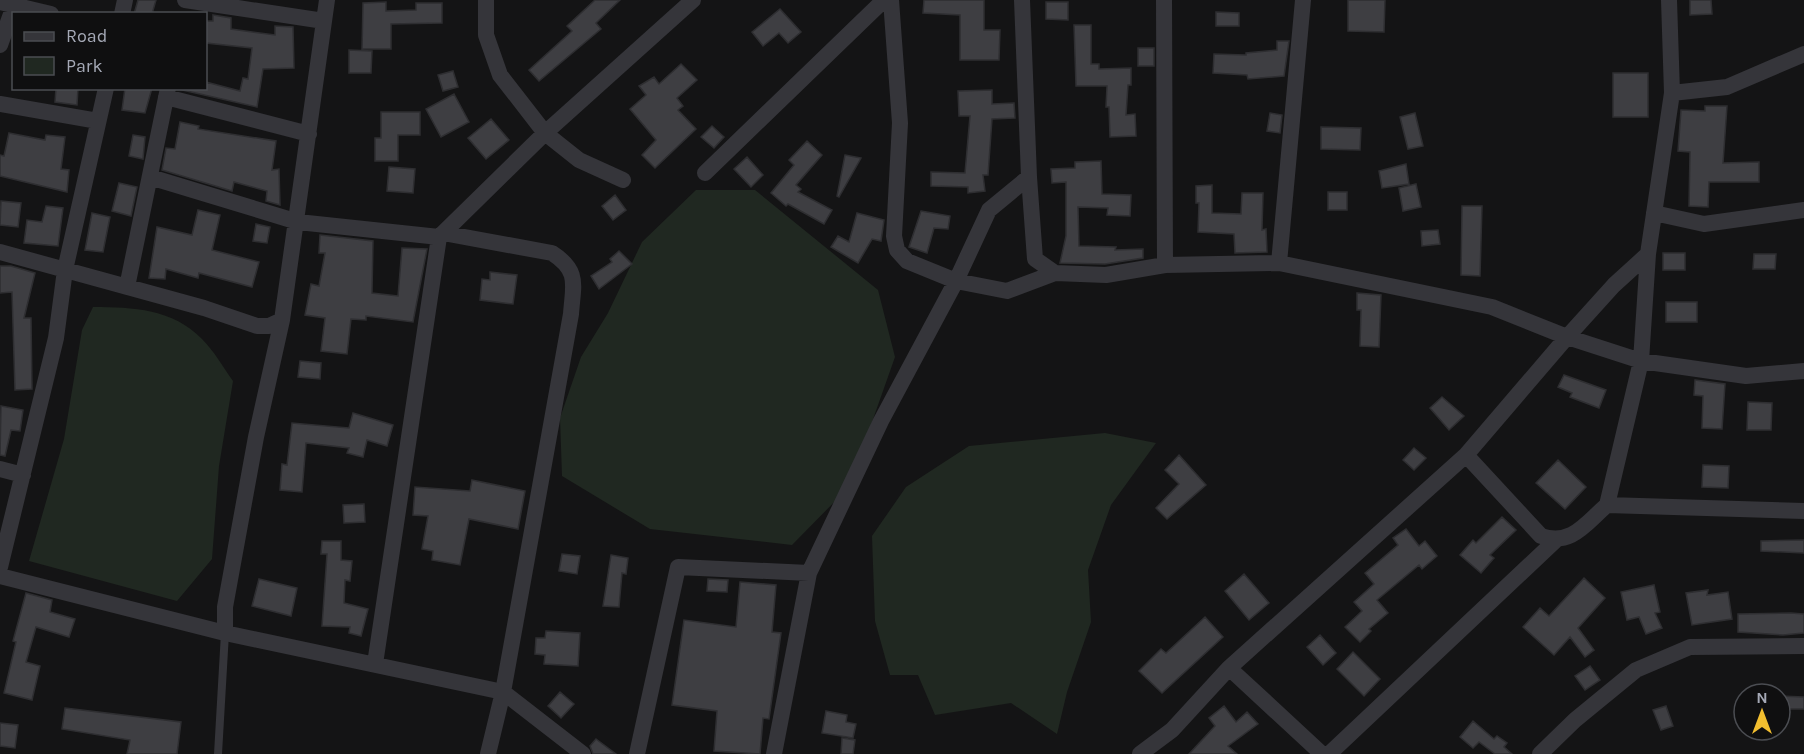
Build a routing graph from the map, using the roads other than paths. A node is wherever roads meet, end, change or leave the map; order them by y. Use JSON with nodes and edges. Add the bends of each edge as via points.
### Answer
{"nodes":[{"id":1,"x":185,"y":0,"type":"edge"},
{"id":2,"x":327,"y":0,"type":"edge"},
{"id":3,"x":486,"y":0,"type":"edge"},
{"id":4,"x":693,"y":0,"type":"edge"},
{"id":5,"x":884,"y":0,"type":"edge"},
{"id":6,"x":891,"y":0,"type":"edge"},
{"id":7,"x":1022,"y":0,"type":"edge"},
{"id":8,"x":1164,"y":0,"type":"edge"},
{"id":9,"x":1303,"y":0,"type":"edge"},
{"id":10,"x":1669,"y":0,"type":"edge"},
{"id":11,"x":11,"y":2,"type":"edge"},
{"id":12,"x":44,"y":12,"type":"edge"},
{"id":13,"x":324,"y":21,"type":"junction"},
{"id":14,"x":0,"y":45,"type":"edge"},
{"id":15,"x":1804,"y":54,"type":"edge"},
{"id":16,"x":106,"y":90,"type":"edge"},
{"id":17,"x":167,"y":93,"type":"edge"},
{"id":18,"x":1671,"y":93,"type":"junction"},
{"id":19,"x":0,"y":104,"type":"edge"},
{"id":20,"x":98,"y":121,"type":"junction"},
{"id":21,"x":545,"y":133,"type":"junction"},
{"id":22,"x":309,"y":134,"type":"junction"},
{"id":23,"x":705,"y":173,"type":"dead end"},
{"id":24,"x":150,"y":177,"type":"junction"},
{"id":25,"x":1029,"y":177,"type":"junction"},
{"id":26,"x":623,"y":180,"type":"dead end"},
{"id":27,"x":1804,"y":210,"type":"edge"},
{"id":28,"x":1654,"y":213,"type":"junction"},
{"id":29,"x":298,"y":222,"type":"junction"},
{"id":30,"x":441,"y":235,"type":"junction"},
{"id":31,"x":0,"y":252,"type":"edge"},
{"id":32,"x":1648,"y":254,"type":"junction"},
{"id":33,"x":1279,"y":263,"type":"junction"},
{"id":34,"x":1165,"y":265,"type":"junction"},
{"id":35,"x":65,"y":270,"type":"junction"},
{"id":36,"x":1055,"y":273,"type":"junction"},
{"id":37,"x":956,"y":281,"type":"junction"},
{"id":38,"x":128,"y":287,"type":"junction"},
{"id":39,"x":282,"y":320,"type":"junction"},
{"id":40,"x":1567,"y":336,"type":"junction"},
{"id":41,"x":1641,"y":361,"type":"junction"},
{"id":42,"x":1804,"y":371,"type":"edge"},
{"id":43,"x":1466,"y":455,"type":"junction"},
{"id":44,"x":0,"y":469,"type":"edge"},
{"id":45,"x":23,"y":475,"type":"junction"},
{"id":46,"x":1607,"y":505,"type":"junction"},
{"id":47,"x":1804,"y":511,"type":"edge"},
{"id":48,"x":1555,"y":541,"type":"junction"},
{"id":49,"x":0,"y":567,"type":"edge"},
{"id":50,"x":809,"y":573,"type":"junction"},
{"id":51,"x":0,"y":576,"type":"edge"},
{"id":52,"x":225,"y":633,"type":"junction"},
{"id":53,"x":1804,"y":646,"type":"edge"},
{"id":54,"x":375,"y":664,"type":"junction"},
{"id":55,"x":1229,"y":668,"type":"junction"},
{"id":56,"x":503,"y":692,"type":"junction"},
{"id":57,"x":218,"y":754,"type":"edge"},
{"id":58,"x":488,"y":754,"type":"edge"},
{"id":59,"x":583,"y":754,"type":"edge"},
{"id":60,"x":637,"y":754,"type":"edge"},
{"id":61,"x":774,"y":754,"type":"edge"},
{"id":62,"x":1140,"y":754,"type":"edge"},
{"id":63,"x":1322,"y":754,"type":"edge"},
{"id":64,"x":1329,"y":754,"type":"edge"},
{"id":65,"x":1540,"y":754,"type":"edge"}],
"edges":[{"from":1,"to":13,"type":"street"},
{"from":2,"to":13,"type":"street"},
{"from":3,"to":21,"type":"street","via":[[486,35],[500,75]]},
{"from":4,"to":21,"type":"street"},
{"from":5,"to":23,"type":"street"},
{"from":6,"to":37,"type":"street","via":[[900,123],[894,236],[897,250],[908,261]]},
{"from":7,"to":25,"type":"street"},
{"from":8,"to":34,"type":"street"},
{"from":9,"to":33,"type":"street"},
{"from":10,"to":18,"type":"street"},
{"from":11,"to":12,"type":"street"},
{"from":11,"to":14,"type":"street"},
{"from":13,"to":22,"type":"street"},
{"from":15,"to":18,"type":"street","via":[[1727,87]]},
{"from":16,"to":20,"type":"street"},
{"from":17,"to":22,"type":"street"},
{"from":17,"to":24,"type":"street"},
{"from":18,"to":28,"type":"street"},
{"from":19,"to":20,"type":"street"},
{"from":20,"to":35,"type":"street"},
{"from":21,"to":26,"type":"street","via":[[579,160]]},
{"from":21,"to":30,"type":"street"},
{"from":22,"to":29,"type":"street"},
{"from":24,"to":29,"type":"street"},
{"from":24,"to":38,"type":"street"},
{"from":25,"to":36,"type":"street","via":[[1035,259]]},
{"from":25,"to":37,"type":"street","via":[[989,210]]},
{"from":27,"to":28,"type":"street","via":[[1704,224]]},
{"from":28,"to":32,"type":"street"},
{"from":29,"to":30,"type":"street"},
{"from":29,"to":39,"type":"street"},
{"from":30,"to":54,"type":"street"},
{"from":30,"to":56,"type":"street","via":[[552,254],[566,262],[574,276],[571,314]]},
{"from":31,"to":35,"type":"street"},
{"from":32,"to":40,"type":"street"},
{"from":32,"to":41,"type":"street"},
{"from":33,"to":34,"type":"street"},
{"from":33,"to":40,"type":"street","via":[[1492,307]]},
{"from":34,"to":36,"type":"street","via":[[1106,275]]},
{"from":35,"to":38,"type":"street"},
{"from":35,"to":45,"type":"street","via":[[56,338]]},
{"from":36,"to":37,"type":"street","via":[[1007,291]]},
{"from":37,"to":50,"type":"street","via":[[881,421]]},
{"from":38,"to":39,"type":"street","via":[[257,326]]},
{"from":39,"to":52,"type":"street","via":[[225,607]]},
{"from":40,"to":41,"type":"street"},
{"from":40,"to":43,"type":"street"},
{"from":41,"to":42,"type":"street","via":[[1746,376]]},
{"from":41,"to":46,"type":"street"},
{"from":43,"to":48,"type":"street","via":[[1541,536]]},
{"from":43,"to":55,"type":"street"},
{"from":44,"to":45,"type":"street"},
{"from":45,"to":49,"type":"street"},
{"from":46,"to":47,"type":"street"},
{"from":46,"to":48,"type":"street","via":[[1571,537]]},
{"from":48,"to":64,"type":"street"},
{"from":50,"to":60,"type":"street","via":[[678,567]]},
{"from":50,"to":61,"type":"street"},
{"from":51,"to":52,"type":"street"},
{"from":52,"to":54,"type":"street"},
{"from":52,"to":57,"type":"lane"},
{"from":53,"to":65,"type":"street","via":[[1690,647],[1636,670]]},
{"from":54,"to":56,"type":"street"},
{"from":55,"to":62,"type":"street","via":[[1172,730]]},
{"from":55,"to":63,"type":"street"},
{"from":56,"to":58,"type":"street"},
{"from":56,"to":59,"type":"street"}]}
